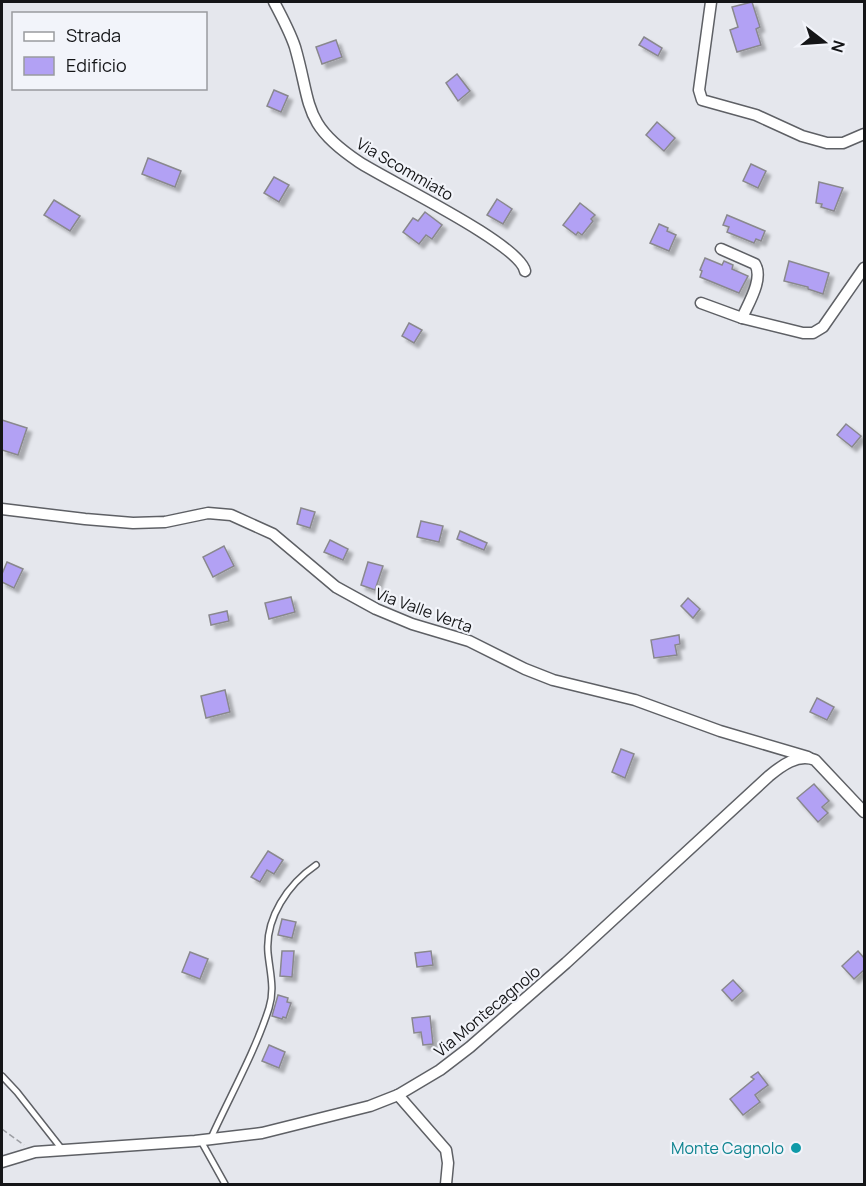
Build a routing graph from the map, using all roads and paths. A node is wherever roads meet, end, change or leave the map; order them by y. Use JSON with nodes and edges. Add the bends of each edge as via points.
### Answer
{"nodes":[{"id":1,"x":274,"y":2,"type":"edge"},
{"id":2,"x":711,"y":2,"type":"edge"},
{"id":3,"x":864,"y":134,"type":"edge"},
{"id":4,"x":721,"y":249,"type":"dead end"},
{"id":5,"x":864,"y":268,"type":"edge"},
{"id":6,"x":525,"y":271,"type":"dead end"},
{"id":7,"x":701,"y":303,"type":"dead end"},
{"id":8,"x":742,"y":318,"type":"junction"},
{"id":9,"x":2,"y":509,"type":"edge"},
{"id":10,"x":811,"y":758,"type":"junction"},
{"id":11,"x":864,"y":812,"type":"edge"},
{"id":12,"x":316,"y":865,"type":"dead end"},
{"id":13,"x":2,"y":1076,"type":"edge"},
{"id":14,"x":398,"y":1095,"type":"junction"},
{"id":15,"x":2,"y":1129,"type":"edge"},
{"id":16,"x":205,"y":1140,"type":"junction"},
{"id":17,"x":62,"y":1149,"type":"junction"},
{"id":18,"x":35,"y":1152,"type":"junction"},
{"id":19,"x":2,"y":1162,"type":"edge"},
{"id":20,"x":225,"y":1185,"type":"edge"},
{"id":21,"x":446,"y":1185,"type":"edge"}],
"edges":[{"from":1,"to":6,"type":"street","name":"Via Scommiato","via":[[294,45],[310,109],[325,135],[371,169],[478,230],[517,257]]},
{"from":2,"to":3,"type":"street","via":[[699,90],[702,100],[756,115],[826,143],[843,143]]},
{"from":4,"to":8,"type":"street","via":[[752,262],[758,269]]},
{"from":5,"to":8,"type":"street","via":[[825,325],[813,333]]},
{"from":7,"to":8,"type":"street"},
{"from":9,"to":10,"type":"street","name":"Via Valle Verta","via":[[133,523],[165,522],[214,512],[231,515],[273,534],[336,587],[376,609],[468,642],[546,678],[635,700]]},
{"from":10,"to":11,"type":"street"},
{"from":10,"to":14,"type":"street","name":"Via Montecagnolo","via":[[794,760],[772,773],[470,1047]]},
{"from":12,"to":16,"type":"lane","via":[[295,880],[273,919],[268,947],[270,1003],[261,1029]]},
{"from":13,"to":17,"type":"lane"},
{"from":14,"to":16,"type":"street","name":"Via Montecagnolo","via":[[287,1128]]},
{"from":14,"to":21,"type":"street","via":[[446,1150]]},
{"from":15,"to":18,"type":"path"},
{"from":16,"to":17,"type":"street","name":"Via Montecagnolo"},
{"from":16,"to":20,"type":"lane"},
{"from":17,"to":18,"type":"street","name":"Via Montecagnolo"},
{"from":18,"to":19,"type":"street","name":"Via Montecagnolo"}]}
